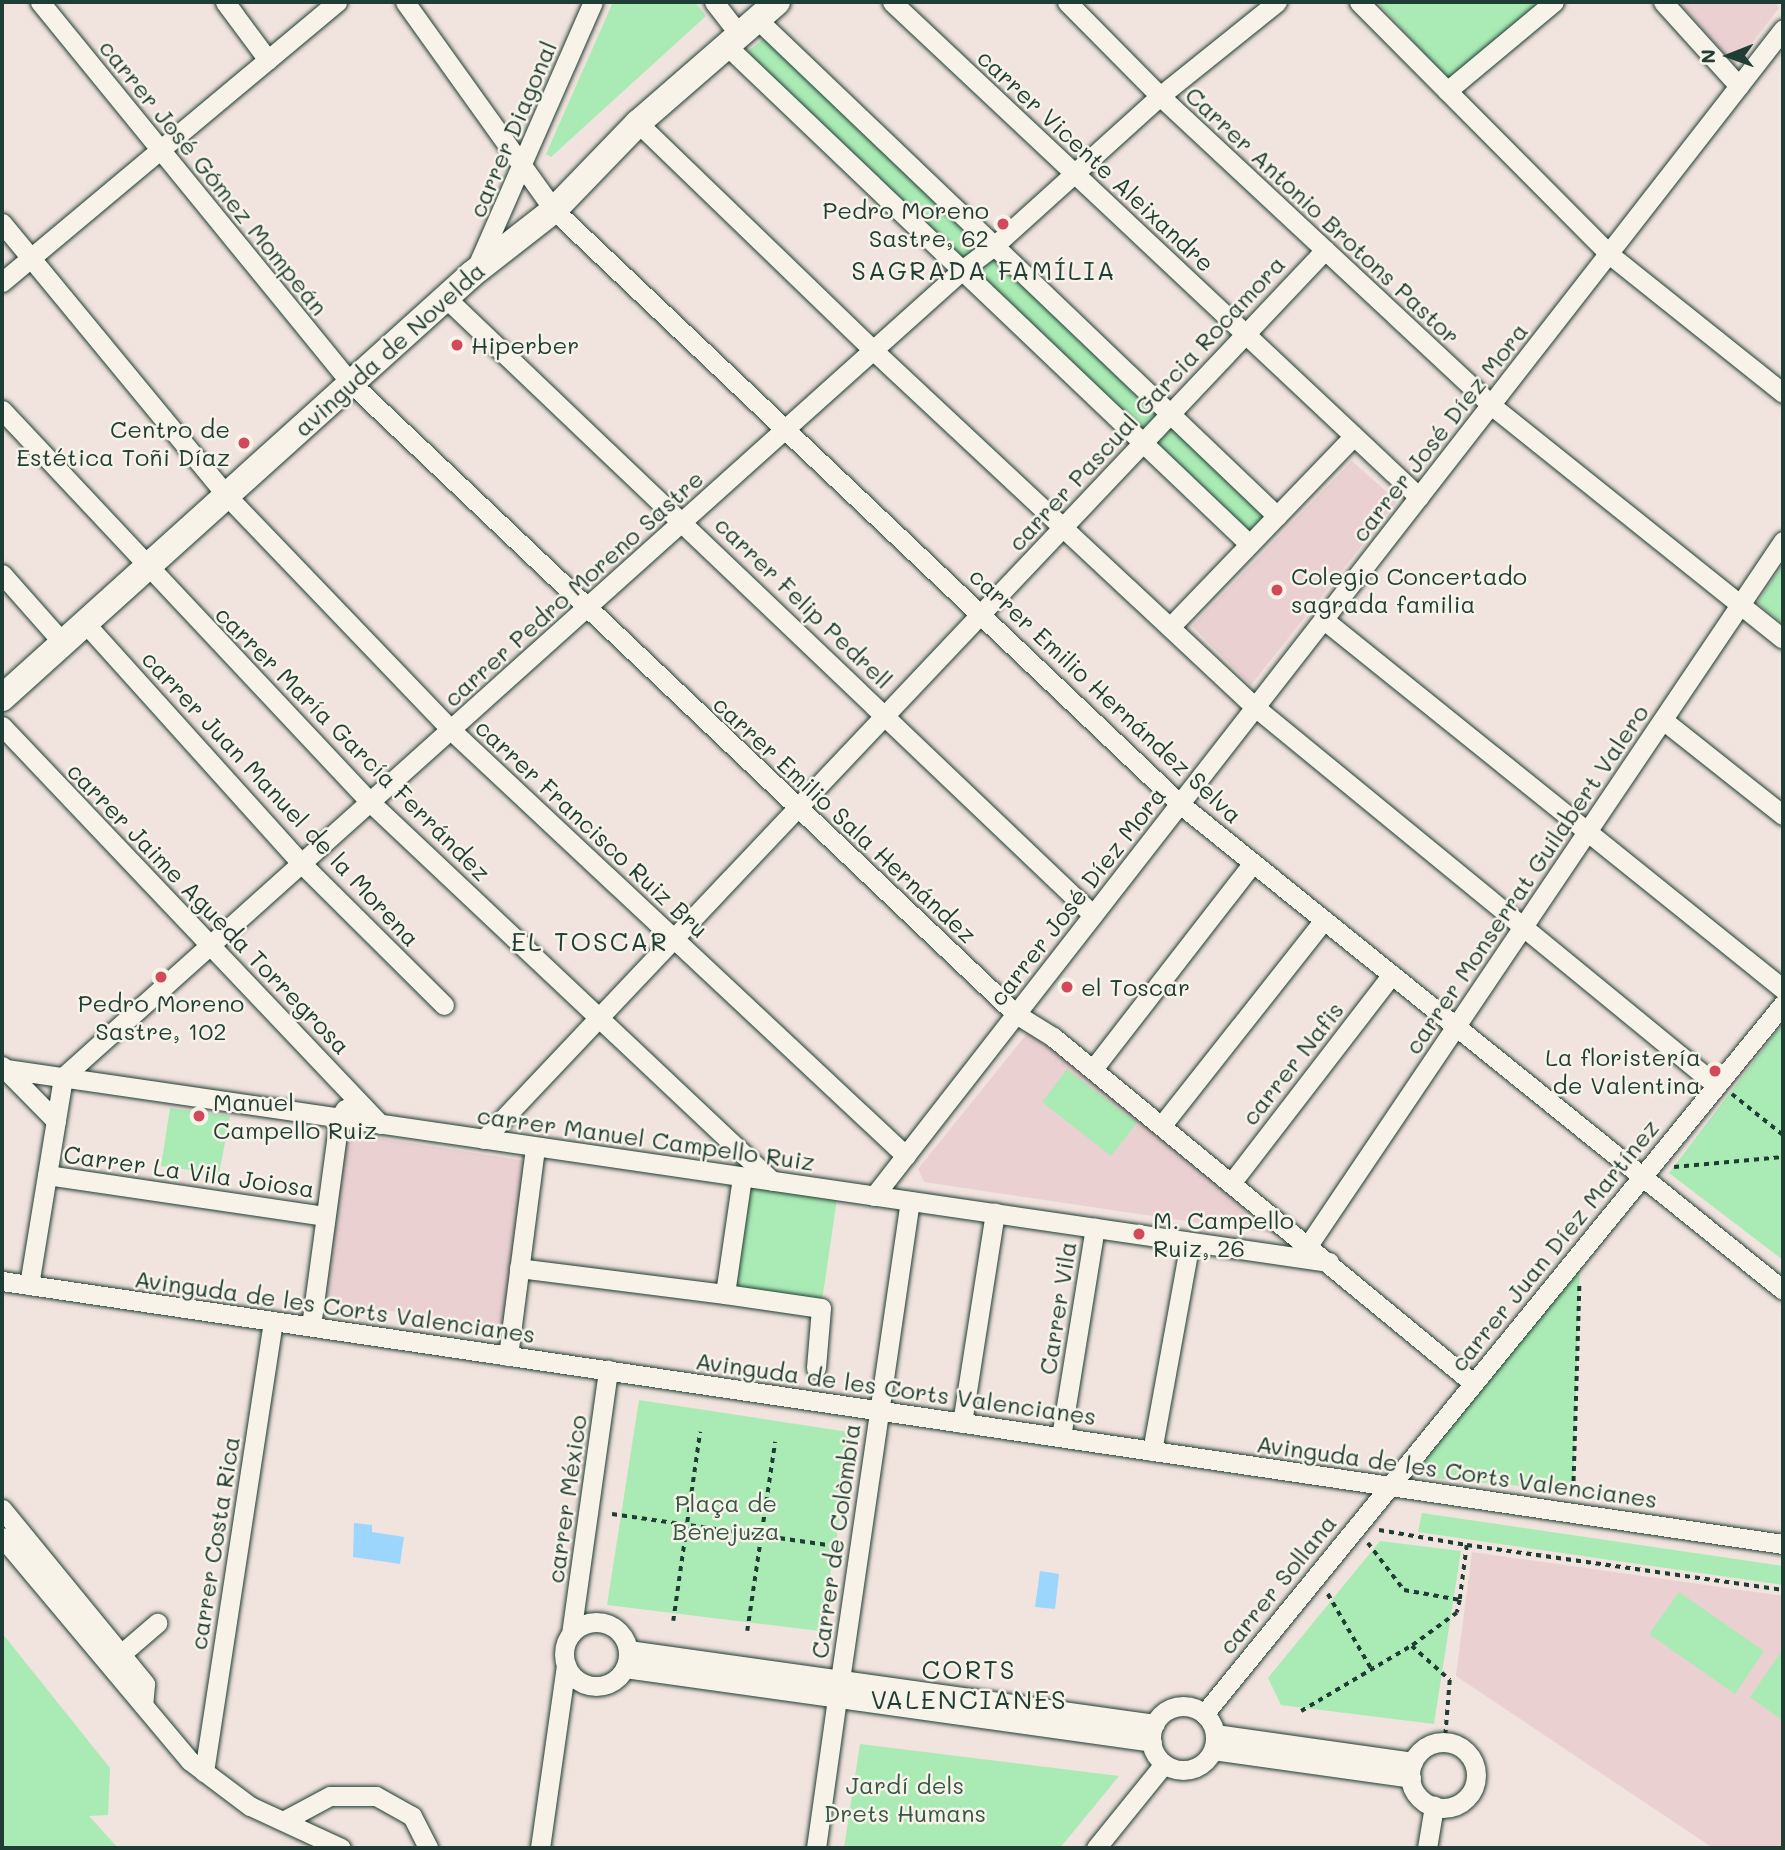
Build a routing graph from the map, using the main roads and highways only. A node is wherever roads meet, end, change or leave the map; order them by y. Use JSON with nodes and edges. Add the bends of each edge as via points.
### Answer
{"nodes":[{"id":1,"x":777,"y":2,"type":"edge"},
{"id":2,"x":2,"y":698,"type":"edge"}],
"edges":[{"from":1,"to":2,"type":"main road","name":"avinguda de Novelda","via":[[638,123],[554,210],[472,274]]}]}
